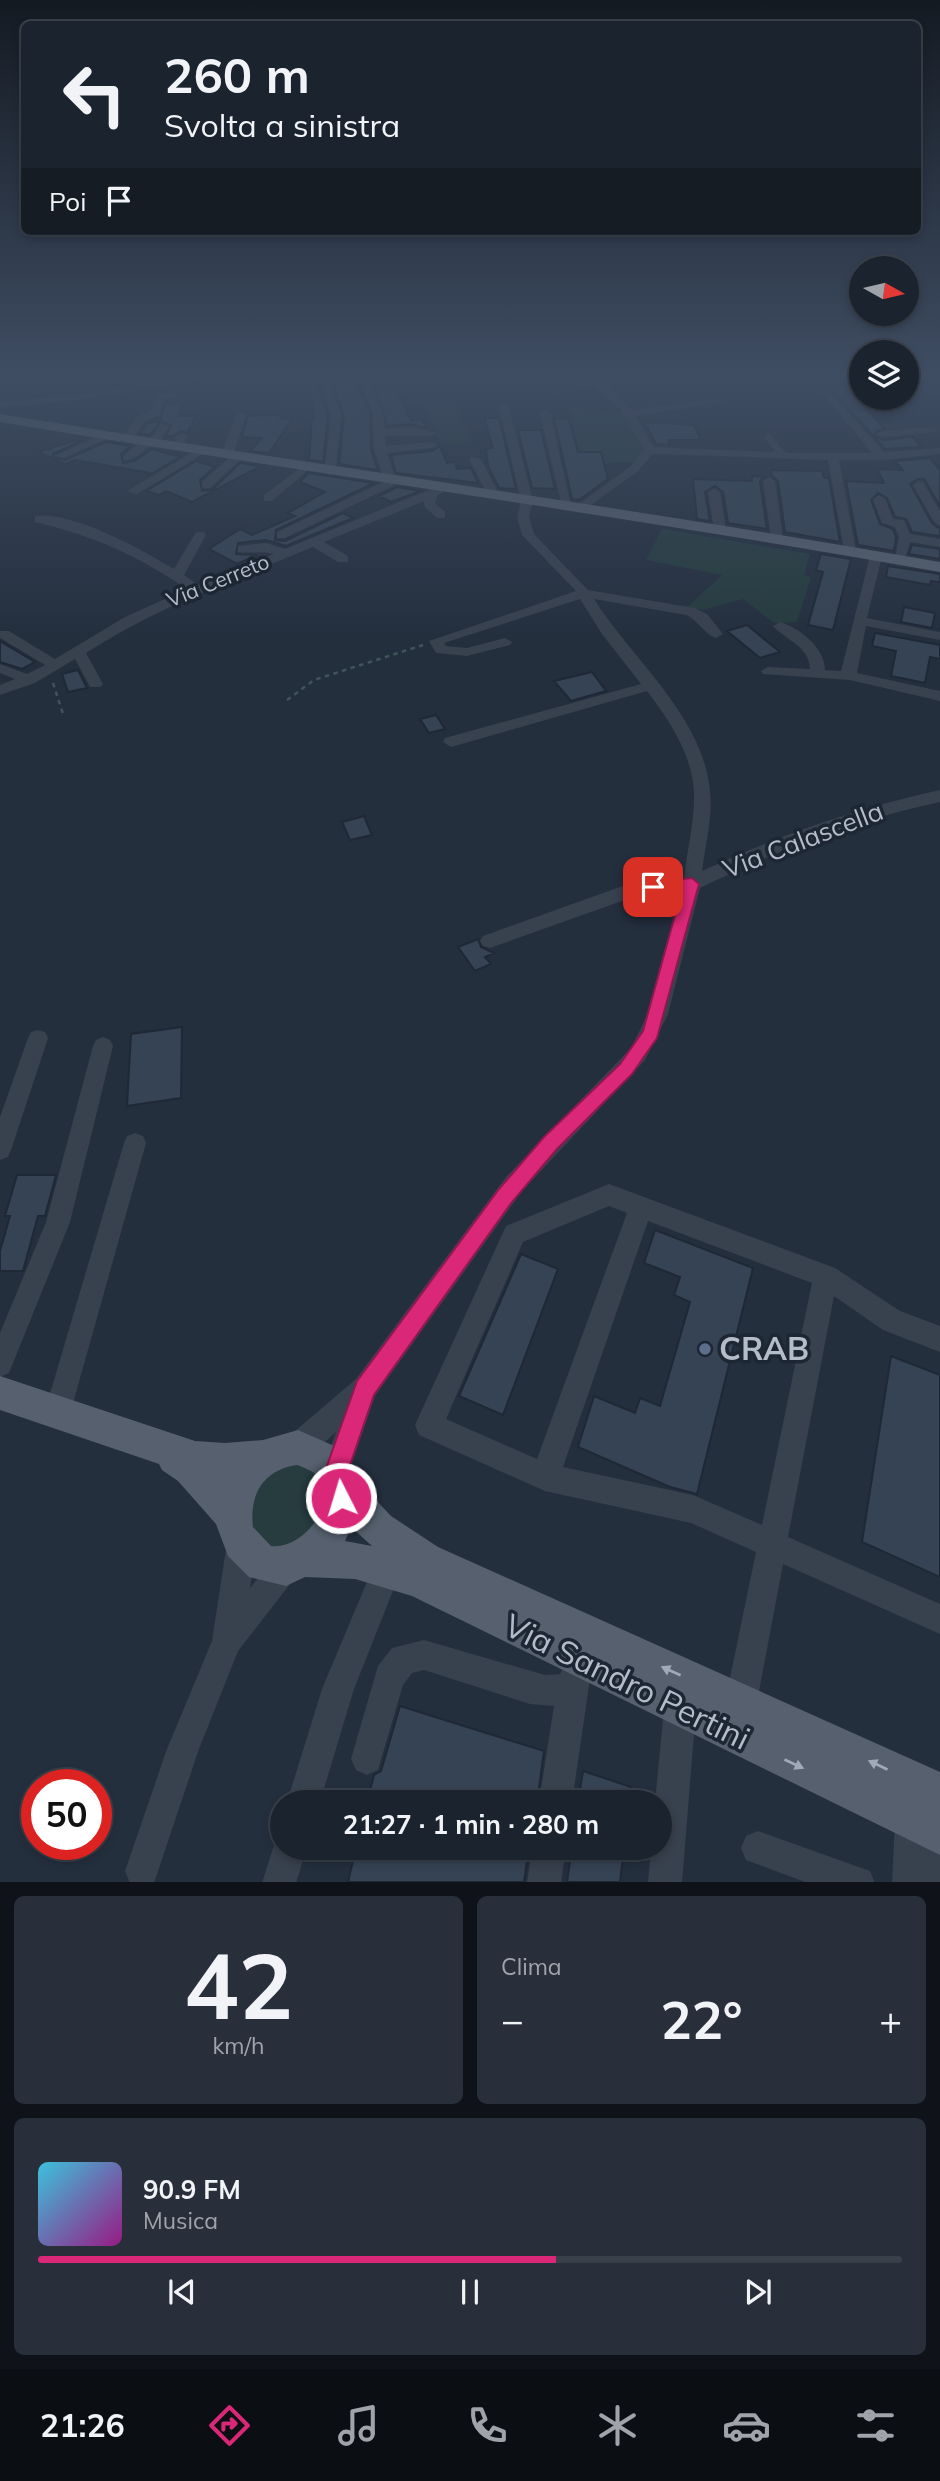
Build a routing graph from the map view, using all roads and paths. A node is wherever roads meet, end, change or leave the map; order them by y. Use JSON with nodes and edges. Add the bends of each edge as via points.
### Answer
{"nodes":[{"id":1,"x":170,"y":461,"type":"edge"},
{"id":2,"x":171,"y":461,"type":"edge"},
{"id":3,"x":228,"y":461,"type":"edge"},
{"id":4,"x":261,"y":461,"type":"edge"},
{"id":5,"x":331,"y":461,"type":"edge"},
{"id":6,"x":384,"y":461,"type":"edge"},
{"id":7,"x":476,"y":461,"type":"edge"},
{"id":8,"x":517,"y":461,"type":"edge"},
{"id":9,"x":560,"y":461,"type":"edge"},
{"id":10,"x":641,"y":461,"type":"edge"},
{"id":11,"x":834,"y":461,"type":"edge"},
{"id":12,"x":169,"y":463,"type":"dead end"},
{"id":13,"x":299,"y":467,"type":"junction"},
{"id":14,"x":330,"y":472,"type":"junction"},
{"id":15,"x":392,"y":481,"type":"junction"},
{"id":16,"x":769,"y":481,"type":"dead end"},
{"id":17,"x":268,"y":483,"type":"dead end"},
{"id":18,"x":205,"y":485,"type":"dead end"},
{"id":19,"x":919,"y":485,"type":"dead end"},
{"id":20,"x":438,"y":491,"type":"junction"},
{"id":21,"x":133,"y":492,"type":"dead end"},
{"id":22,"x":714,"y":492,"type":"dead end"},
{"id":23,"x":494,"y":496,"type":"junction"},
{"id":24,"x":268,"y":498,"type":"dead end"},
{"id":25,"x":879,"y":499,"type":"dead end"},
{"id":26,"x":527,"y":501,"type":"junction"},
{"id":27,"x":574,"y":508,"type":"junction"},
{"id":28,"x":441,"y":515,"type":"dead end"},
{"id":29,"x":40,"y":519,"type":"dead end"},
{"id":30,"x":940,"y":522,"type":"edge"},
{"id":31,"x":720,"y":530,"type":"junction"},
{"id":32,"x":201,"y":535,"type":"dead end"},
{"id":33,"x":281,"y":536,"type":"dead end"},
{"id":34,"x":905,"y":537,"type":"junction"},
{"id":35,"x":777,"y":538,"type":"junction"},
{"id":36,"x":316,"y":543,"type":"junction"},
{"id":37,"x":940,"y":543,"type":"edge"},
{"id":38,"x":243,"y":549,"type":"dead end"},
{"id":39,"x":850,"y":550,"type":"junction"},
{"id":40,"x":286,"y":554,"type":"junction"},
{"id":41,"x":876,"y":556,"type":"junction"},
{"id":42,"x":343,"y":559,"type":"dead end"},
{"id":43,"x":899,"y":560,"type":"junction"},
{"id":44,"x":940,"y":567,"type":"edge"},
{"id":45,"x":177,"y":576,"type":"junction"},
{"id":46,"x":197,"y":590,"type":"junction"},
{"id":47,"x":587,"y":597,"type":"junction"},
{"id":48,"x":546,"y":619,"type":"dead end"},
{"id":49,"x":860,"y":621,"type":"junction"},
{"id":50,"x":780,"y":626,"type":"dead end"},
{"id":51,"x":716,"y":634,"type":"dead end"},
{"id":52,"x":4,"y":635,"type":"dead end"},
{"id":53,"x":940,"y":636,"type":"edge"},
{"id":54,"x":436,"y":641,"type":"junction"},
{"id":55,"x":505,"y":642,"type":"dead end"},
{"id":56,"x":78,"y":652,"type":"junction"},
{"id":57,"x":0,"y":668,"type":"edge"},
{"id":58,"x":53,"y":668,"type":"junction"},
{"id":59,"x":768,"y":671,"type":"dead end"},
{"id":60,"x":817,"y":676,"type":"junction"},
{"id":61,"x":850,"y":676,"type":"junction"},
{"id":62,"x":30,"y":680,"type":"junction"},
{"id":63,"x":96,"y":684,"type":"dead end"},
{"id":64,"x":652,"y":685,"type":"junction"},
{"id":65,"x":3,"y":687,"type":"edge"},
{"id":66,"x":940,"y":696,"type":"edge"},
{"id":67,"x":287,"y":700,"type":"dead end"},
{"id":68,"x":63,"y":713,"type":"dead end"},
{"id":69,"x":451,"y":742,"type":"dead end"},
{"id":70,"x":940,"y":796,"type":"edge"},
{"id":71,"x":692,"y":884,"type":"junction"},
{"id":72,"x":490,"y":941,"type":"dead end"},
{"id":73,"x":38,"y":1038,"type":"dead end"},
{"id":74,"x":103,"y":1046,"type":"dead end"},
{"id":75,"x":135,"y":1143,"type":"dead end"},
{"id":76,"x":0,"y":1150,"type":"edge"},
{"id":77,"x":641,"y":1207,"type":"junction"},
{"id":78,"x":826,"y":1276,"type":"junction"},
{"id":79,"x":940,"y":1339,"type":"edge"},
{"id":80,"x":0,"y":1364,"type":"edge"},
{"id":81,"x":365,"y":1388,"type":"junction"},
{"id":82,"x":0,"y":1393,"type":"edge"},
{"id":83,"x":57,"y":1414,"type":"junction"},
{"id":84,"x":298,"y":1447,"type":"junction"},
{"id":85,"x":162,"y":1450,"type":"junction"},
{"id":86,"x":263,"y":1457,"type":"junction"},
{"id":87,"x":545,"y":1477,"type":"junction"},
{"id":88,"x":337,"y":1481,"type":"junction"},
{"id":89,"x":238,"y":1530,"type":"junction"},
{"id":90,"x":772,"y":1544,"type":"junction"},
{"id":91,"x":296,"y":1562,"type":"junction"},
{"id":92,"x":387,"y":1568,"type":"junction"},
{"id":93,"x":940,"y":1619,"type":"edge"},
{"id":94,"x":228,"y":1640,"type":"junction"},
{"id":95,"x":575,"y":1673,"type":"junction"},
{"id":96,"x":741,"y":1702,"type":"junction"},
{"id":97,"x":680,"y":1709,"type":"junction"},
{"id":98,"x":367,"y":1759,"type":"dead end"},
{"id":99,"x":307,"y":1790,"type":"edge"},
{"id":100,"x":558,"y":1790,"type":"edge"},
{"id":101,"x":931,"y":1820,"type":"edge"},
{"id":102,"x":758,"y":1848,"type":"dead end"},
{"id":103,"x":286,"y":1860,"type":"edge"},
{"id":104,"x":547,"y":1860,"type":"edge"},
{"id":105,"x":142,"y":1871,"type":"dead end"},
{"id":106,"x":279,"y":1882,"type":"edge"},
{"id":107,"x":544,"y":1882,"type":"edge"},
{"id":108,"x":665,"y":1882,"type":"edge"},
{"id":109,"x":858,"y":1882,"type":"edge"},
{"id":110,"x":909,"y":1882,"type":"edge"},
{"id":111,"x":936,"y":1882,"type":"edge"}],
"edges":[{"from":1,"to":21,"type":"street"},
{"from":2,"to":12,"type":"street"},
{"from":3,"to":18,"type":"street"},
{"from":4,"to":13,"type":"main road"},
{"from":5,"to":14,"type":"street"},
{"from":6,"to":15,"type":"street"},
{"from":7,"to":23,"type":"street"},
{"from":8,"to":26,"type":"street"},
{"from":9,"to":27,"type":"street"},
{"from":10,"to":27,"type":"street"},
{"from":11,"to":39,"type":"street"},
{"from":13,"to":14,"type":"main road"},
{"from":13,"to":17,"type":"street"},
{"from":13,"to":24,"type":"street"},
{"from":14,"to":15,"type":"main road"},
{"from":15,"to":20,"type":"main road"},
{"from":15,"to":33,"type":"street"},
{"from":16,"to":35,"type":"street"},
{"from":19,"to":30,"type":"street"},
{"from":20,"to":23,"type":"main road"},
{"from":20,"to":28,"type":"street","via":[[429,504]]},
{"from":20,"to":36,"type":"street","name":"Via Cerreto"},
{"from":22,"to":31,"type":"street"},
{"from":23,"to":26,"type":"main road"},
{"from":25,"to":34,"type":"street","via":[[888,523],[900,523]]},
{"from":26,"to":27,"type":"main road"},
{"from":26,"to":47,"type":"street","via":[[523,517],[528,535],[567,570]]},
{"from":27,"to":31,"type":"main road"},
{"from":29,"to":45,"type":"street","via":[[70,525],[143,555]]},
{"from":31,"to":35,"type":"main road"},
{"from":32,"to":45,"type":"street"},
{"from":34,"to":37,"type":"street"},
{"from":34,"to":43,"type":"street"},
{"from":35,"to":39,"type":"main road"},
{"from":36,"to":40,"type":"street","name":"Via Cerreto"},
{"from":36,"to":42,"type":"street"},
{"from":38,"to":40,"type":"street","via":[[266,547]]},
{"from":39,"to":41,"type":"main road"},
{"from":40,"to":46,"type":"street","name":"Via Cerreto"},
{"from":41,"to":43,"type":"main road"},
{"from":41,"to":49,"type":"street"},
{"from":43,"to":44,"type":"main road"},
{"from":45,"to":46,"type":"street"},
{"from":46,"to":56,"type":"street","name":"Via Cerreto","via":[[133,617]]},
{"from":47,"to":48,"type":"street"},
{"from":47,"to":51,"type":"street","via":[[691,611]]},
{"from":47,"to":54,"type":"street"},
{"from":47,"to":64,"type":"street","via":[[607,631]]},
{"from":49,"to":53,"type":"street"},
{"from":49,"to":61,"type":"street"},
{"from":50,"to":60,"type":"lane","via":[[815,653]]},
{"from":52,"to":58,"type":"lane"},
{"from":54,"to":55,"type":"street","via":[[442,650],[455,653]]},
{"from":54,"to":67,"type":"path","via":[[314,680]]},
{"from":56,"to":58,"type":"street","name":"Via Cerreto"},
{"from":56,"to":63,"type":"street"},
{"from":57,"to":62,"type":"lane"},
{"from":58,"to":62,"type":"street","name":"Via Cerreto"},
{"from":58,"to":68,"type":"path"},
{"from":59,"to":60,"type":"street"},
{"from":60,"to":61,"type":"street"},
{"from":61,"to":66,"type":"street"},
{"from":62,"to":65,"type":"street","name":"Via Cerreto"},
{"from":64,"to":69,"type":"street"},
{"from":64,"to":71,"type":"street","via":[[679,725],[699,771],[701,815]]},
{"from":70,"to":71,"type":"street","name":"Via Calascella","via":[[845,820]]},
{"from":71,"to":72,"type":"street","via":[[634,889]]},
{"from":71,"to":81,"type":"street","name":"Via Calascella","via":[[658,1014],[643,1047],[514,1184]]},
{"from":73,"to":76,"type":"street"},
{"from":74,"to":80,"type":"street","via":[[61,1214]]},
{"from":75,"to":83,"type":"street"},
{"from":77,"to":78,"type":"street"},
{"from":77,"to":87,"type":"street"},
{"from":77,"to":87,"type":"street","via":[[609,1195],[514,1234],[429,1424]]},
{"from":78,"to":79,"type":"street","via":[[892,1321]]},
{"from":78,"to":90,"type":"street"},
{"from":81,"to":84,"type":"street","name":"Via Calascella"},
{"from":81,"to":88,"type":"street","name":"Via Calascella"},
{"from":82,"to":83,"type":"main road","name":"Via Sandro Pertini"},
{"from":83,"to":85,"type":"main road","name":"Via Sandro Pertini"},
{"from":84,"to":86,"type":"main road","name":"Via Sandro Pertini","via":[[280,1448]]},
{"from":84,"to":88,"type":"main road","name":"Via Sandro Pertini","via":[[323,1458]]},
{"from":85,"to":86,"type":"main road","name":"Via Sandro Pertini","via":[[195,1459]]},
{"from":85,"to":89,"type":"main road","name":"Via Sandro Pertini","via":[[191,1468]]},
{"from":86,"to":89,"type":"main road","via":[[240,1483]]},
{"from":87,"to":90,"type":"street","via":[[693,1509]]},
{"from":88,"to":91,"type":"main road","via":[[340,1508],[334,1529],[322,1546]]},
{"from":96,"to":88,"type":"main road","name":"Via Sandro Pertini","one_way":true,"via":[[425,1560],[378,1529]]},
{"from":89,"to":91,"type":"main road","name":"Via Sandro Pertini","via":[[261,1561]]},
{"from":89,"to":94,"type":"street"},
{"from":90,"to":93,"type":"street"},
{"from":90,"to":96,"type":"street"},
{"from":91,"to":92,"type":"main road","name":"Via Sandro Pertini","via":[[355,1560]]},
{"from":91,"to":94,"type":"street"},
{"from":92,"to":95,"type":"main road","name":"Via Sandro Pertini","via":[[418,1579]]},
{"from":92,"to":99,"type":"street","via":[[338,1689]]},
{"from":94,"to":105,"type":"street","via":[[187,1738]]},
{"from":95,"to":97,"type":"main road","name":"Via Sandro Pertini"},
{"from":95,"to":98,"type":"street","via":[[545,1691],[424,1655],[402,1659],[389,1677]]},
{"from":95,"to":100,"type":"street"},
{"from":101,"to":96,"type":"main road","name":"Via Sandro Pertini","one_way":true},
{"from":97,"to":101,"type":"main road","name":"Via Sandro Pertini","one_way":true},
{"from":97,"to":108,"type":"street"},
{"from":101,"to":110,"type":"street"},
{"from":101,"to":111,"type":"street"},
{"from":102,"to":109,"type":"street"},
{"from":103,"to":106,"type":"street"},
{"from":104,"to":107,"type":"street"}]}
